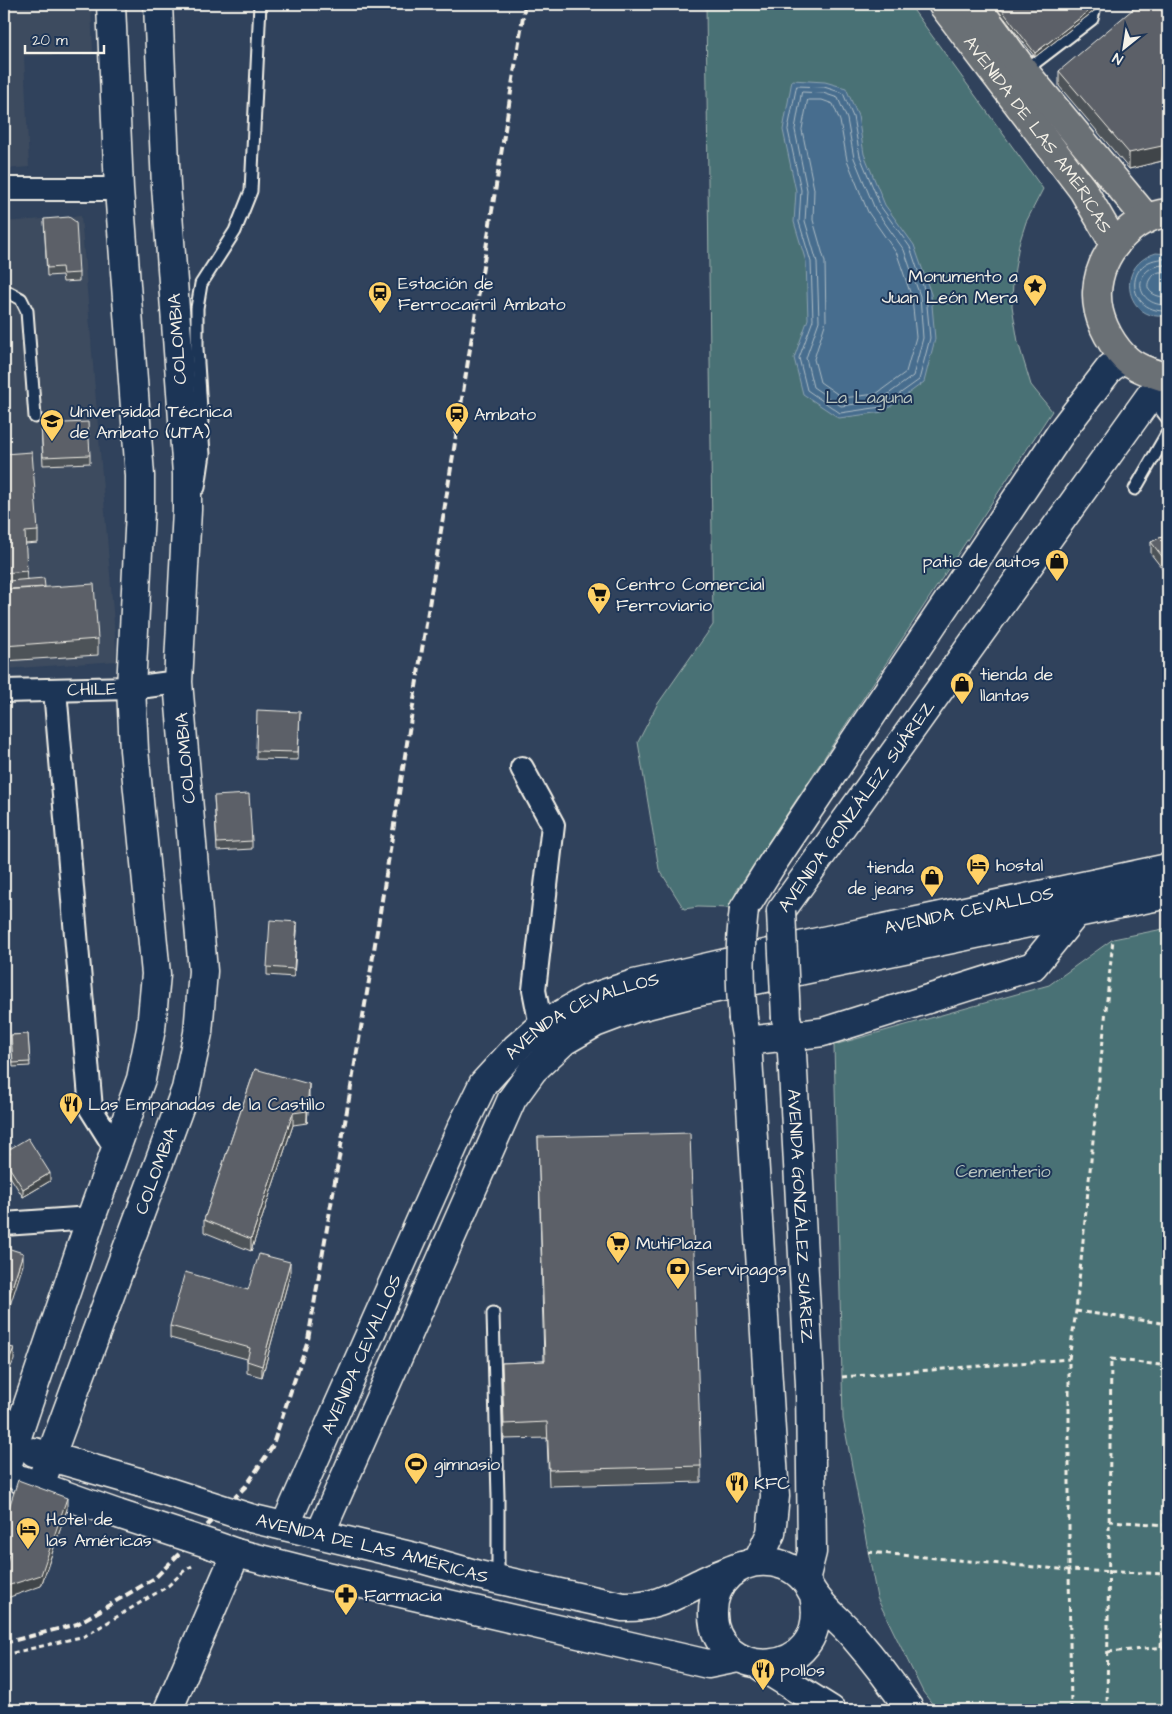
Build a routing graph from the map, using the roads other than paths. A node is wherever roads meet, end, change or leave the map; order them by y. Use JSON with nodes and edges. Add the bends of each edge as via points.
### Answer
{"nodes":[{"id":1,"x":111,"y":4,"type":"edge"},
{"id":2,"x":158,"y":4,"type":"edge"},
{"id":3,"x":260,"y":4,"type":"edge"},
{"id":4,"x":942,"y":4,"type":"edge"},
{"id":5,"x":981,"y":6,"type":"edge"},
{"id":6,"x":1094,"y":11,"type":"edge"},
{"id":7,"x":1024,"y":71,"type":"junction"},
{"id":8,"x":4,"y":189,"type":"edge"},
{"id":9,"x":119,"y":189,"type":"junction"},
{"id":10,"x":1158,"y":216,"type":"edge"},
{"id":11,"x":1115,"y":244,"type":"junction"},
{"id":12,"x":4,"y":290,"type":"edge"},
{"id":13,"x":1126,"y":358,"type":"junction"},
{"id":14,"x":1162,"y":384,"type":"edge"},
{"id":15,"x":35,"y":417,"type":"dead end"},
{"id":16,"x":1168,"y":419,"type":"edge"},
{"id":17,"x":1168,"y":432,"type":"edge"},
{"id":18,"x":1135,"y":489,"type":"dead end"},
{"id":19,"x":187,"y":500,"type":"junction"},
{"id":20,"x":178,"y":682,"type":"junction"},
{"id":21,"x":132,"y":688,"type":"junction"},
{"id":22,"x":55,"y":690,"type":"junction"},
{"id":23,"x":4,"y":691,"type":"edge"},
{"id":24,"x":522,"y":768,"type":"dead end"},
{"id":25,"x":772,"y":864,"type":"junction"},
{"id":26,"x":1168,"y":868,"type":"edge"},
{"id":27,"x":803,"y":879,"type":"junction"},
{"id":28,"x":1168,"y":894,"type":"edge"},
{"id":29,"x":1076,"y":913,"type":"junction"},
{"id":30,"x":541,"y":1026,"type":"junction"},
{"id":31,"x":789,"y":1026,"type":"junction"},
{"id":32,"x":745,"y":1030,"type":"junction"},
{"id":33,"x":116,"y":1149,"type":"junction"},
{"id":34,"x":432,"y":1196,"type":"junction"},
{"id":35,"x":462,"y":1208,"type":"junction"},
{"id":36,"x":91,"y":1218,"type":"junction"},
{"id":37,"x":4,"y":1224,"type":"edge"},
{"id":38,"x":493,"y":1313,"type":"dead end"},
{"id":39,"x":808,"y":1348,"type":"junction"},
{"id":40,"x":766,"y":1350,"type":"junction"},
{"id":41,"x":358,"y":1362,"type":"junction"},
{"id":42,"x":389,"y":1375,"type":"junction"},
{"id":43,"x":8,"y":1445,"type":"edge"},
{"id":44,"x":51,"y":1457,"type":"junction"},
{"id":45,"x":4,"y":1475,"type":"edge"},
{"id":46,"x":40,"y":1485,"type":"junction"},
{"id":47,"x":285,"y":1526,"type":"junction"},
{"id":48,"x":320,"y":1534,"type":"junction"},
{"id":49,"x":224,"y":1549,"type":"junction"},
{"id":50,"x":750,"y":1564,"type":"junction"},
{"id":51,"x":498,"y":1579,"type":"junction"},
{"id":52,"x":809,"y":1588,"type":"junction"},
{"id":53,"x":749,"y":1661,"type":"junction"},
{"id":54,"x":168,"y":1710,"type":"edge"},
{"id":55,"x":831,"y":1710,"type":"edge"},
{"id":56,"x":910,"y":1710,"type":"edge"}],
"edges":[{"from":1,"to":9,"type":"main road"},
{"from":2,"to":19,"type":"main road","name":"COLOMBIA","via":[[166,186]]},
{"from":3,"to":19,"type":"lane","via":[[252,192],[235,231],[201,284],[196,308],[204,454],[198,493],[194,499]]},
{"from":4,"to":11,"type":"main road","name":"AVENIDA DE LAS AMÉRICAS","via":[[1083,190]]},
{"from":5,"to":7,"type":"main road","name":"AVENIDA DE LAS AMÉRICAS"},
{"from":6,"to":7,"type":"lane","via":[[1092,19]]},
{"from":7,"to":10,"type":"main road","name":"AVENIDA DE LAS AMÉRICAS"},
{"from":8,"to":9,"type":"street"},
{"from":9,"to":21,"type":"main road","via":[[140,476]]},
{"from":10,"to":11,"type":"main road","via":[[1129,230]]},
{"from":11,"to":13,"type":"main road","via":[[1102,267],[1097,292],[1100,317],[1110,340]]},
{"from":12,"to":15,"type":"lane","via":[[21,299],[27,311]]},
{"from":13,"to":14,"type":"main road"},
{"from":13,"to":25,"type":"main road","name":"AVENIDA GONZÁLEZ SUÁREZ","via":[[1110,368],[1064,428]]},
{"from":14,"to":16,"type":"lane"},
{"from":14,"to":27,"type":"main road","name":"AVENIDA GONZÁLEZ SUÁREZ"},
{"from":17,"to":18,"type":"lane"},
{"from":19,"to":20,"type":"main road","name":"COLOMBIA"},
{"from":20,"to":21,"type":"street","name":"CHILE"},
{"from":20,"to":44,"type":"main road","name":"COLOMBIA","via":[[203,971],[198,1033],[186,1089]]},
{"from":21,"to":22,"type":"street","name":"CHILE"},
{"from":21,"to":33,"type":"main road","via":[[134,750],[156,974],[151,1030],[141,1080]]},
{"from":22,"to":23,"type":"street","name":"CHILE"},
{"from":22,"to":33,"type":"street","via":[[91,1109]]},
{"from":24,"to":30,"type":"street","via":[[553,825],[534,990]]},
{"from":25,"to":27,"type":"main road"},
{"from":25,"to":32,"type":"main road","name":"AVENIDA GONZÁLEZ SUÁREZ","bridge":true,"via":[[744,910],[740,978]]},
{"from":26,"to":30,"type":"main road","name":"AVENIDA CEVALLOS","via":[[634,984],[588,999]]},
{"from":27,"to":31,"type":"main road","name":"AVENIDA GONZÁLEZ SUÁREZ","bridge":true,"via":[[781,911]]},
{"from":28,"to":29,"type":"main road","name":"AVENIDA CEVALLOS"},
{"from":29,"to":31,"type":"main road","via":[[1034,966],[823,1032]]},
{"from":29,"to":35,"type":"main road","name":"AVENIDA CEVALLOS","via":[[698,992],[595,1022],[564,1041],[533,1070],[512,1099]]},
{"from":30,"to":34,"type":"main road","name":"AVENIDA CEVALLOS","via":[[483,1084]]},
{"from":31,"to":32,"type":"main road"},
{"from":31,"to":39,"type":"main road","name":"AVENIDA GONZÁLEZ SUÁREZ"},
{"from":32,"to":40,"type":"main road","name":"AVENIDA GONZÁLEZ SUÁREZ"},
{"from":33,"to":36,"type":"main road"},
{"from":34,"to":35,"type":"main road"},
{"from":34,"to":41,"type":"main road","name":"AVENIDA CEVALLOS"},
{"from":35,"to":42,"type":"main road","name":"AVENIDA CEVALLOS"},
{"from":36,"to":37,"type":"street"},
{"from":36,"to":43,"type":"main road"},
{"from":38,"to":51,"type":"lane"},
{"from":39,"to":40,"type":"main road"},
{"from":39,"to":52,"type":"main road","name":"AVENIDA GONZÁLEZ SUÁREZ","via":[[812,1552]]},
{"from":40,"to":50,"type":"main road","name":"AVENIDA GONZÁLEZ SUÁREZ","via":[[775,1496],[771,1533]]},
{"from":41,"to":42,"type":"main road"},
{"from":41,"to":47,"type":"main road","name":"AVENIDA CEVALLOS"},
{"from":42,"to":48,"type":"main road","name":"AVENIDA CEVALLOS"},
{"from":43,"to":44,"type":"main road","name":"AVENIDA DE LAS AMÉRICAS"},
{"from":43,"to":45,"type":"main road"},
{"from":44,"to":46,"type":"main road","name":"COLOMBIA"},
{"from":44,"to":47,"type":"main road","name":"AVENIDA DE LAS AMÉRICAS","bridge":true},
{"from":45,"to":46,"type":"main road","name":"AVENIDA DE LAS AMÉRICAS"},
{"from":46,"to":49,"type":"main road","name":"AVENIDA DE LAS AMÉRICAS","bridge":true},
{"from":47,"to":48,"type":"main road","name":"AVENIDA DE LAS AMÉRICAS"},
{"from":48,"to":51,"type":"main road","name":"AVENIDA DE LAS AMÉRICAS"},
{"from":49,"to":53,"type":"main road","name":"AVENIDA DE LAS AMÉRICAS","via":[[708,1664]]},
{"from":49,"to":54,"type":"main road"},
{"from":50,"to":51,"type":"main road","name":"AVENIDA DE LAS AMÉRICAS","via":[[707,1579],[657,1604],[639,1608]]},
{"from":50,"to":52,"type":"main road","via":[[776,1562],[792,1569]]},
{"from":50,"to":53,"type":"main road","name":"AVENIDA GONZÁLEZ SUÁREZ","via":[[728,1575],[718,1588],[713,1603],[717,1634],[726,1648]]},
{"from":52,"to":53,"type":"main road","name":"AVENIDA GONZÁLEZ SUÁREZ","via":[[817,1610],[810,1639],[801,1651],[774,1664]]},
{"from":52,"to":56,"type":"main road","via":[[880,1668]]},
{"from":53,"to":55,"type":"main road","name":"AVENIDA GONZÁLEZ SUÁREZ"}]}
